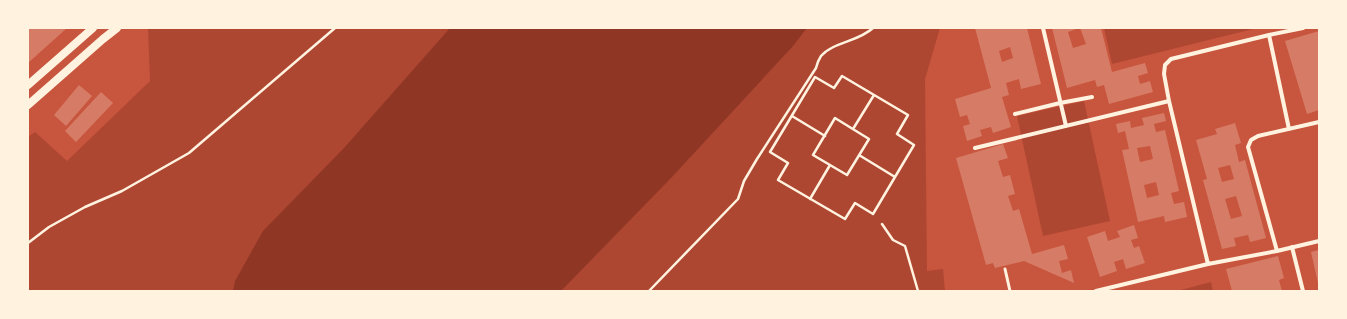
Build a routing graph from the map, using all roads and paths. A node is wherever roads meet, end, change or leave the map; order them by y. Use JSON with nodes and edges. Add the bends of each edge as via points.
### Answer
{"nodes":[{"id":1,"x":93,"y":28,"type":"edge"},
{"id":2,"x":117,"y":28,"type":"edge"},
{"id":3,"x":335,"y":28,"type":"edge"},
{"id":4,"x":873,"y":28,"type":"edge"},
{"id":5,"x":1043,"y":28,"type":"edge"},
{"id":6,"x":1303,"y":28,"type":"edge"},
{"id":7,"x":1269,"y":35,"type":"junction"},
{"id":8,"x":28,"y":85,"type":"edge"},
{"id":9,"x":874,"y":95,"type":"junction"},
{"id":10,"x":1092,"y":97,"type":"dead end"},
{"id":11,"x":1169,"y":101,"type":"junction"},
{"id":12,"x":1060,"y":103,"type":"junction"},
{"id":13,"x":28,"y":105,"type":"edge"},
{"id":14,"x":1015,"y":114,"type":"dead end"},
{"id":15,"x":792,"y":116,"type":"junction"},
{"id":16,"x":1319,"y":122,"type":"edge"},
{"id":17,"x":1066,"y":126,"type":"junction"},
{"id":18,"x":1288,"y":128,"type":"junction"},
{"id":19,"x":853,"y":129,"type":"junction"},
{"id":20,"x":825,"y":136,"type":"junction"},
{"id":21,"x":976,"y":148,"type":"dead end"},
{"id":22,"x":859,"y":155,"type":"junction"},
{"id":23,"x":830,"y":165,"type":"junction"},
{"id":24,"x":895,"y":177,"type":"junction"},
{"id":25,"x":810,"y":199,"type":"junction"},
{"id":26,"x":882,"y":224,"type":"dead end"},
{"id":27,"x":1319,"y":241,"type":"edge"},
{"id":28,"x":28,"y":243,"type":"edge"},
{"id":29,"x":1292,"y":247,"type":"junction"},
{"id":30,"x":1277,"y":251,"type":"junction"},
{"id":31,"x":1208,"y":264,"type":"junction"},
{"id":32,"x":1005,"y":268,"type":"dead end"},
{"id":33,"x":649,"y":291,"type":"edge"},
{"id":34,"x":918,"y":291,"type":"edge"},
{"id":35,"x":1010,"y":291,"type":"edge"},
{"id":36,"x":1096,"y":291,"type":"edge"},
{"id":37,"x":1303,"y":291,"type":"edge"}],
"edges":[{"from":1,"to":8,"type":"main road"},
{"from":2,"to":13,"type":"main road"},
{"from":3,"to":28,"type":"path","via":[[189,153],[122,191],[49,226]]},
{"from":4,"to":33,"type":"path","via":[[859,38],[829,49],[820,57],[816,68],[744,181],[738,198]]},
{"from":5,"to":12,"type":"street"},
{"from":6,"to":7,"type":"street"},
{"from":7,"to":11,"type":"street","via":[[1171,59],[1165,65],[1164,74]]},
{"from":7,"to":18,"type":"street"},
{"from":9,"to":15,"type":"path","via":[[842,76],[834,88],[815,77]]},
{"from":9,"to":19,"type":"path"},
{"from":9,"to":24,"type":"path","via":[[908,115],[896,134],[914,145]]},
{"from":10,"to":12,"type":"street"},
{"from":11,"to":17,"type":"street"},
{"from":11,"to":31,"type":"street"},
{"from":12,"to":14,"type":"street"},
{"from":12,"to":17,"type":"street"},
{"from":15,"to":20,"type":"path"},
{"from":15,"to":25,"type":"path","via":[[770,152],[788,163],[778,180]]},
{"from":16,"to":18,"type":"street"},
{"from":17,"to":21,"type":"street"},
{"from":18,"to":30,"type":"street","via":[[1258,136],[1251,140],[1248,147]]},
{"from":19,"to":20,"type":"path","via":[[835,118]]},
{"from":19,"to":22,"type":"path","via":[[869,138]]},
{"from":20,"to":23,"type":"path","via":[[813,155]]},
{"from":22,"to":23,"type":"path","via":[[847,175]]},
{"from":22,"to":24,"type":"path"},
{"from":23,"to":25,"type":"path"},
{"from":24,"to":25,"type":"path","via":[[873,214],[855,203],[845,219]]},
{"from":26,"to":34,"type":"path","via":[[893,240],[905,246]]},
{"from":27,"to":29,"type":"street"},
{"from":29,"to":30,"type":"street"},
{"from":29,"to":37,"type":"street"},
{"from":30,"to":31,"type":"street"},
{"from":31,"to":36,"type":"street"},
{"from":32,"to":35,"type":"lane"}]}
